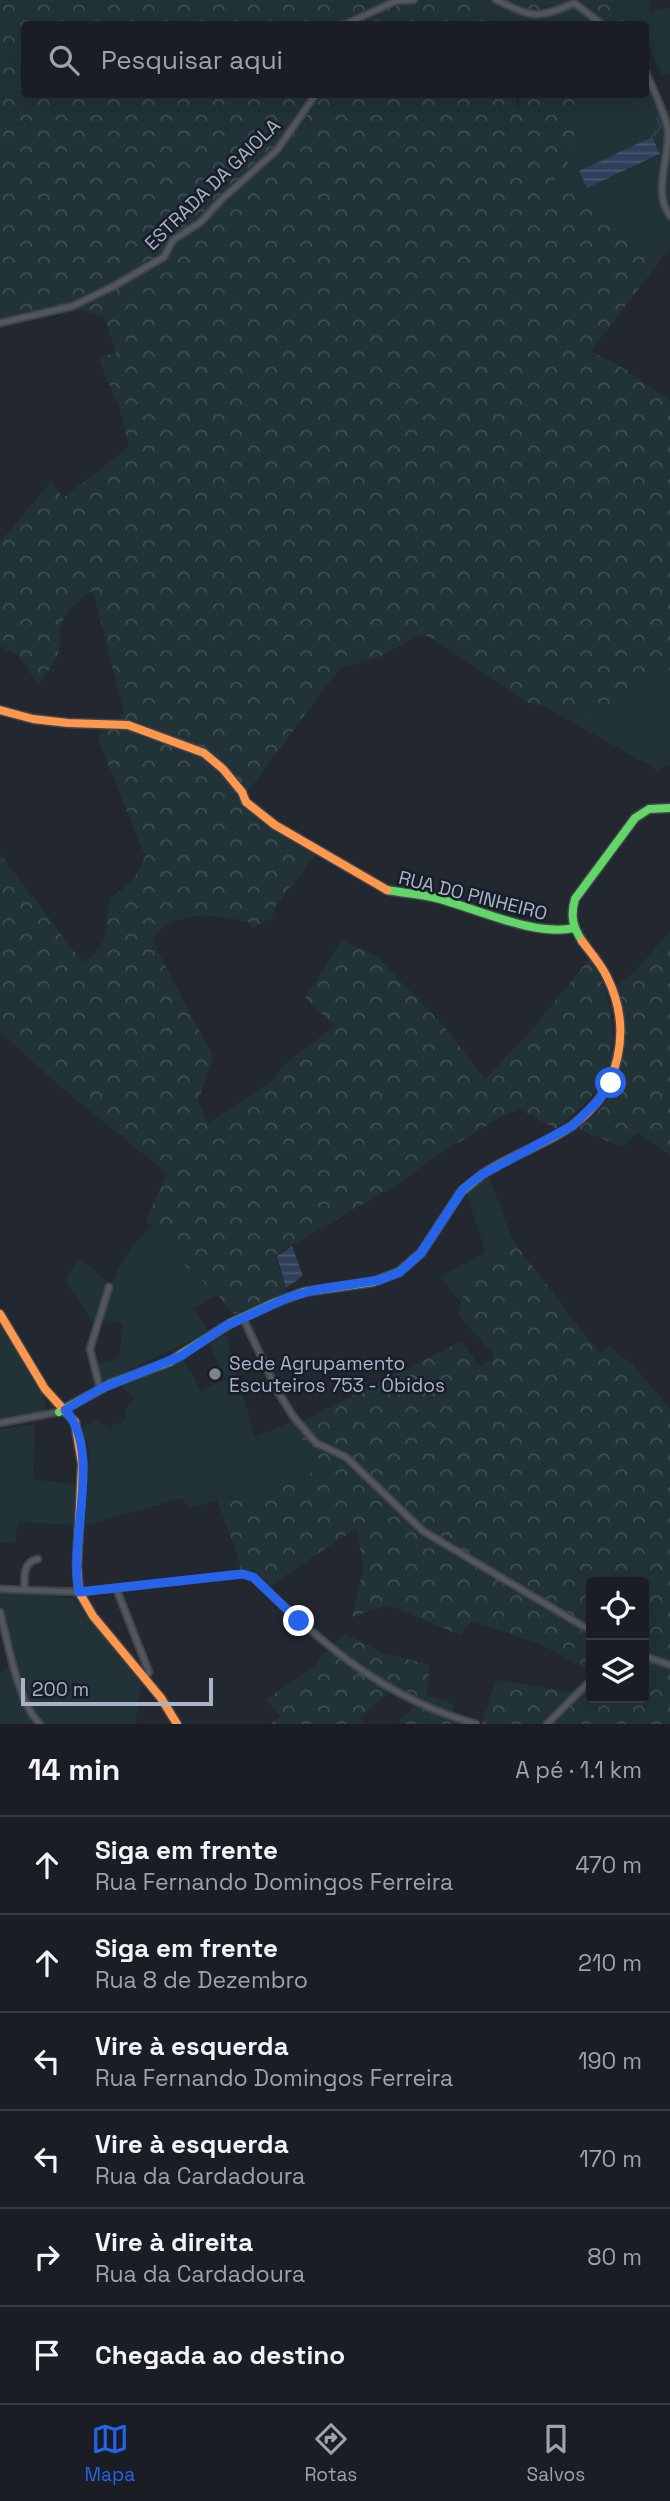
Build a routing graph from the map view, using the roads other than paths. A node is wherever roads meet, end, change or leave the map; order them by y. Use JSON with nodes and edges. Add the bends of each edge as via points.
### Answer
{"nodes":[{"id":1,"x":414,"y":0,"type":"edge"},
{"id":2,"x":496,"y":0,"type":"edge"},
{"id":3,"x":353,"y":21,"type":"edge"},
{"id":4,"x":598,"y":21,"type":"edge"},
{"id":5,"x":649,"y":81,"type":"edge"},
{"id":6,"x":313,"y":98,"type":"edge"},
{"id":7,"x":670,"y":216,"type":"edge"},
{"id":8,"x":0,"y":323,"type":"edge"},
{"id":9,"x":0,"y":710,"type":"edge"},
{"id":10,"x":670,"y":808,"type":"edge"},
{"id":11,"x":574,"y":928,"type":"junction"},
{"id":12,"x":109,"y":1287,"type":"dead end"},
{"id":13,"x":0,"y":1314,"type":"edge"},
{"id":14,"x":243,"y":1318,"type":"junction"},
{"id":15,"x":100,"y":1389,"type":"junction"},
{"id":16,"x":62,"y":1411,"type":"junction"},
{"id":17,"x":0,"y":1423,"type":"edge"},
{"id":18,"x":38,"y":1559,"type":"dead end"},
{"id":19,"x":116,"y":1588,"type":"junction"},
{"id":20,"x":0,"y":1589,"type":"edge"},
{"id":21,"x":24,"y":1590,"type":"junction"},
{"id":22,"x":79,"y":1592,"type":"junction"},
{"id":23,"x":0,"y":1612,"type":"edge"},
{"id":24,"x":586,"y":1628,"type":"edge"},
{"id":25,"x":649,"y":1658,"type":"edge"},
{"id":26,"x":670,"y":1665,"type":"edge"},
{"id":27,"x":145,"y":1678,"type":"junction"},
{"id":28,"x":586,"y":1685,"type":"edge"},
{"id":29,"x":40,"y":1724,"type":"edge"},
{"id":30,"x":177,"y":1724,"type":"edge"},
{"id":31,"x":476,"y":1724,"type":"edge"},
{"id":32,"x":547,"y":1724,"type":"edge"}],
"edges":[{"from":1,"to":3,"type":"street","via":[[396,1]]},
{"from":2,"to":4,"type":"street","via":[[532,16],[574,3]]},
{"from":5,"to":7,"type":"street","via":[[668,129],[670,148],[663,188]]},
{"from":6,"to":8,"type":"street","name":"ESTRADA DA GAIOLA","via":[[276,150],[201,222],[173,240],[164,257],[73,306]]},
{"from":9,"to":11,"type":"street","name":"RUA DO PINHEIRO","via":[[33,719],[128,726],[204,753],[223,769],[246,802],[275,825],[382,889],[435,898],[540,929]]},
{"from":10,"to":11,"type":"street","via":[[649,809],[631,823],[572,905]]},
{"from":11,"to":14,"type":"street","via":[[606,973],[618,1016],[616,1069],[597,1102],[561,1132],[468,1184],[421,1253],[400,1272],[296,1294]]},
{"from":12,"to":15,"type":"street","via":[[90,1349]]},
{"from":13,"to":16,"type":"street"},
{"from":14,"to":15,"type":"street","via":[[172,1361]]},
{"from":14,"to":24,"type":"street","via":[[278,1392],[316,1443],[346,1457],[423,1531]]},
{"from":15,"to":16,"type":"street"},
{"from":16,"to":17,"type":"street"},
{"from":16,"to":22,"type":"street","via":[[75,1422],[82,1464]]},
{"from":18,"to":21,"type":"street","via":[[26,1566]]},
{"from":19,"to":22,"type":"street"},
{"from":19,"to":27,"type":"street","via":[[149,1672]]},
{"from":19,"to":31,"type":"street","via":[[242,1574],[253,1577],[356,1668],[442,1714]]},
{"from":20,"to":21,"type":"street"},
{"from":21,"to":22,"type":"street"},
{"from":22,"to":27,"type":"street","via":[[93,1616]]},
{"from":23,"to":29,"type":"street","via":[[22,1693]]},
{"from":25,"to":26,"type":"street"},
{"from":27,"to":30,"type":"street"},
{"from":28,"to":32,"type":"street"}]}
